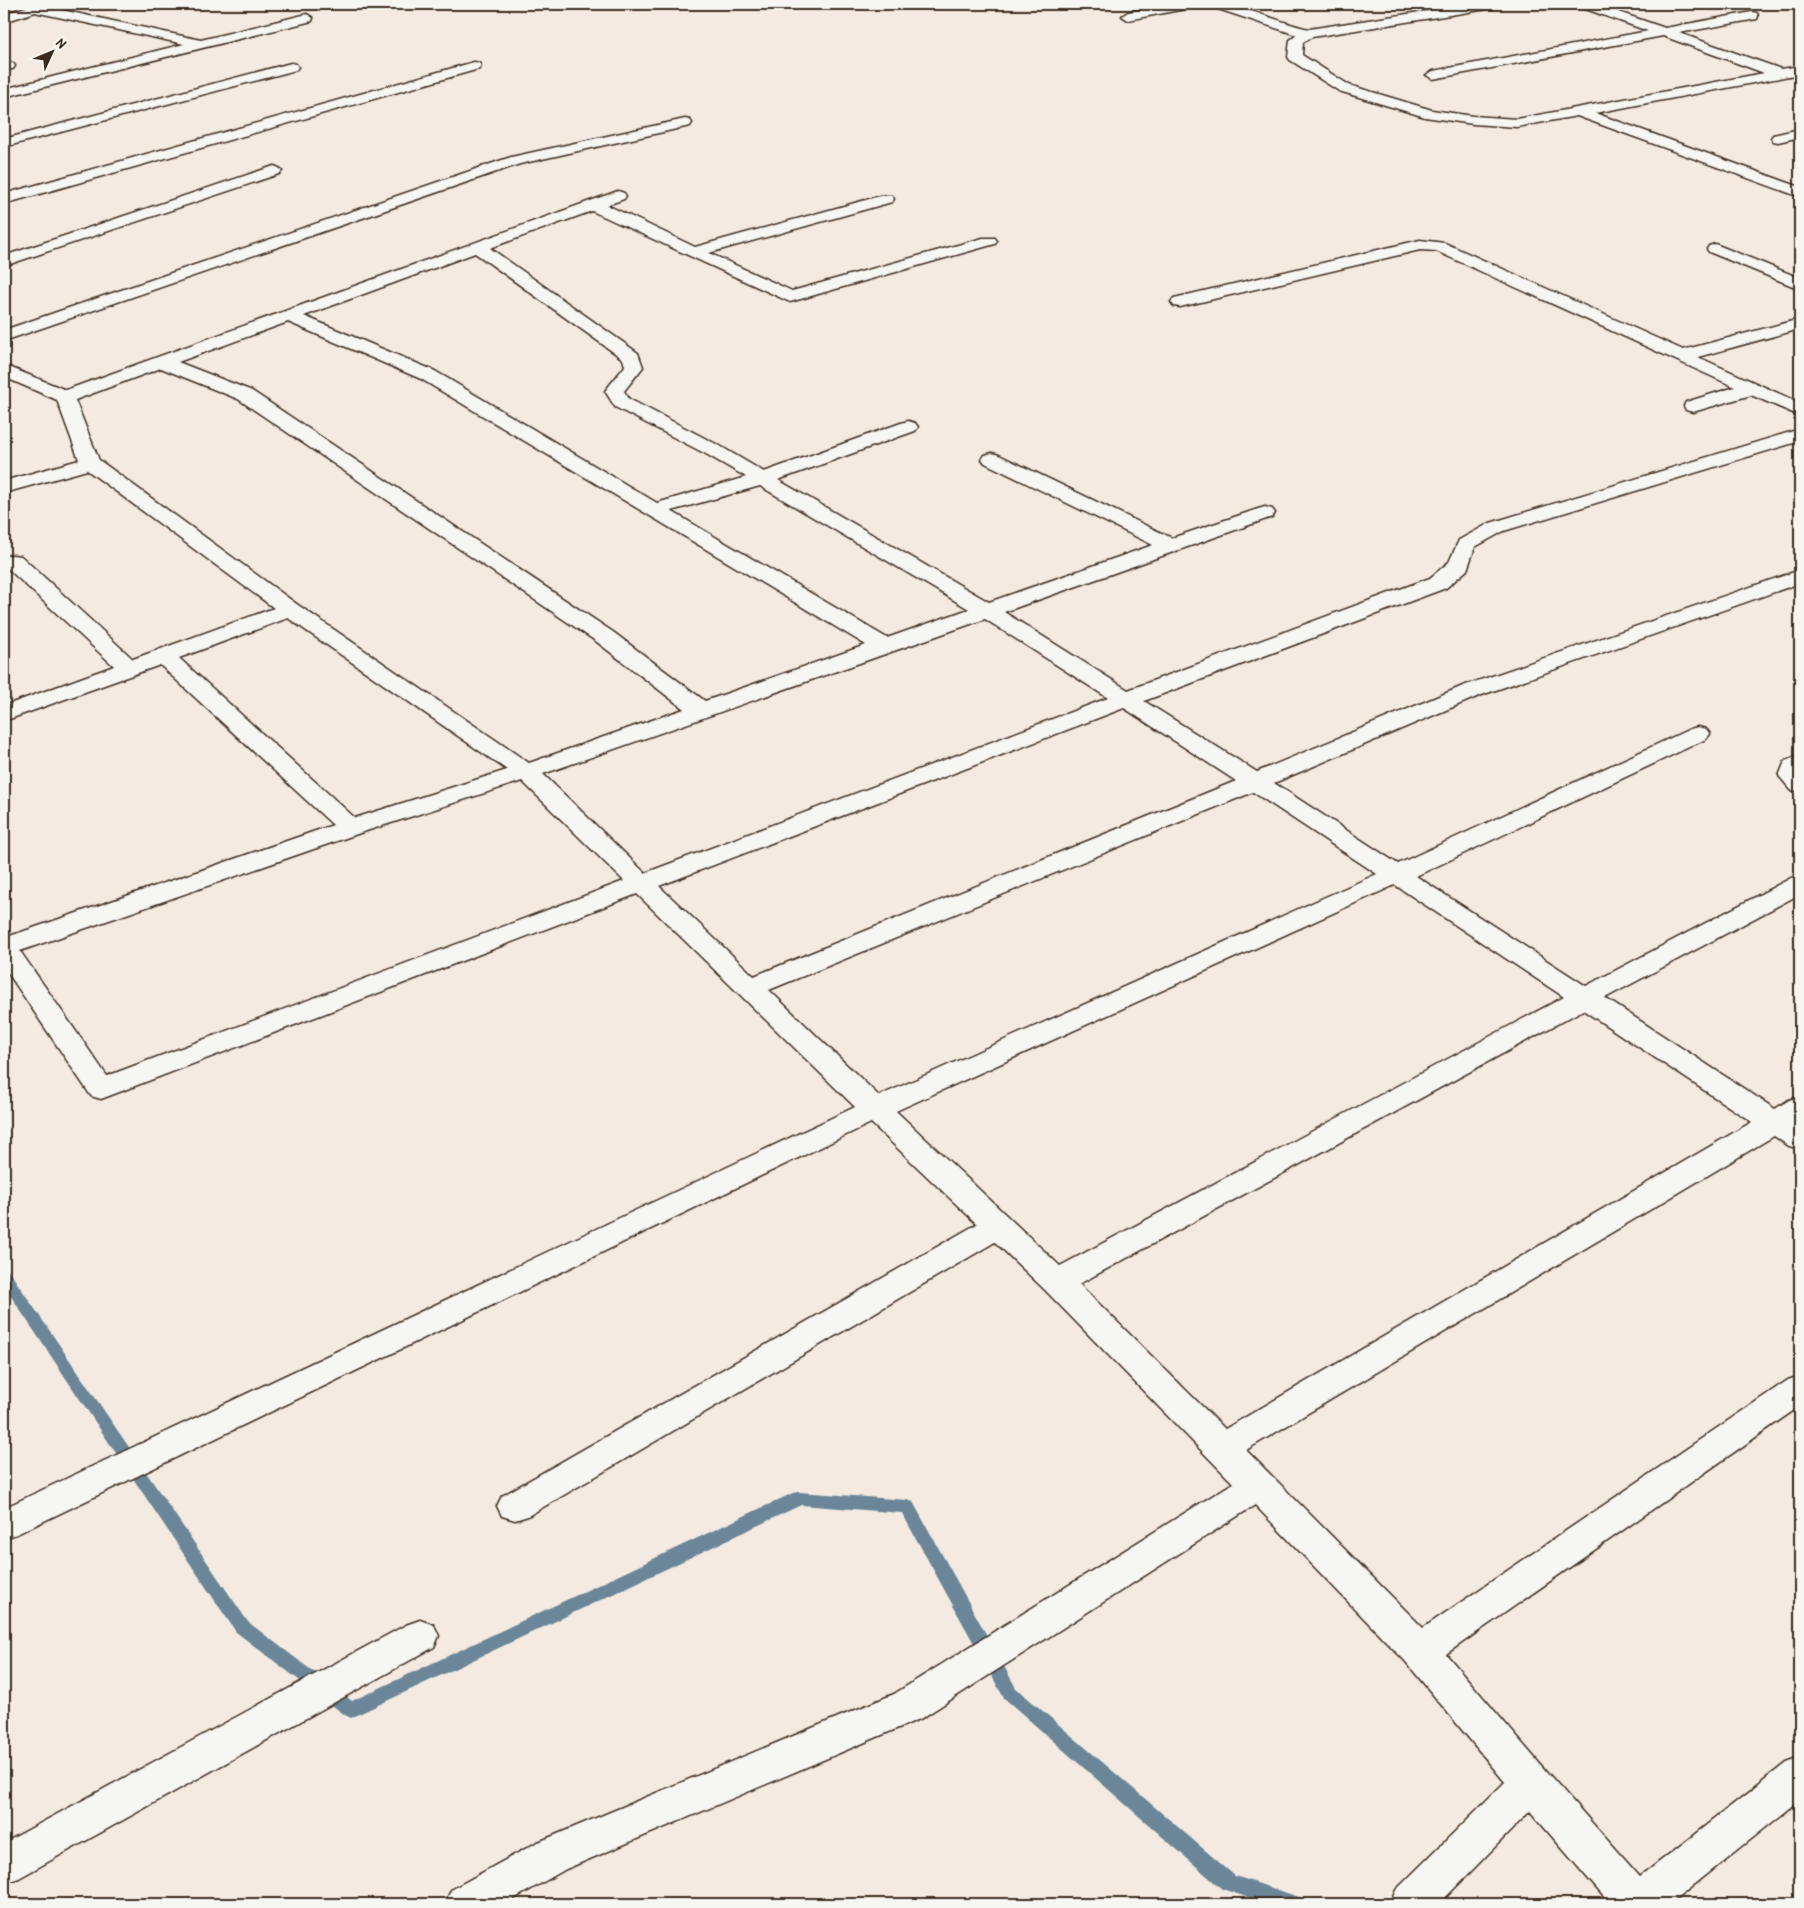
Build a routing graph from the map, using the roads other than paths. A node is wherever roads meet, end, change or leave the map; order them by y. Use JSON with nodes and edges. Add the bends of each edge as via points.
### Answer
{"nodes":[{"id":1,"x":47,"y":4,"type":"edge"},
{"id":2,"x":1190,"y":4,"type":"edge"},
{"id":3,"x":1216,"y":4,"type":"edge"},
{"id":4,"x":1494,"y":4,"type":"edge"},
{"id":5,"x":1584,"y":4,"type":"edge"},
{"id":6,"x":34,"y":8,"type":"junction"},
{"id":7,"x":303,"y":11,"type":"dead end"},
{"id":8,"x":1128,"y":16,"type":"dead end"},
{"id":9,"x":1752,"y":16,"type":"dead end"},
{"id":10,"x":5,"y":17,"type":"edge"},
{"id":11,"x":1309,"y":33,"type":"junction"},
{"id":12,"x":1666,"y":34,"type":"junction"},
{"id":13,"x":202,"y":44,"type":"junction"},
{"id":14,"x":474,"y":66,"type":"dead end"},
{"id":15,"x":291,"y":67,"type":"dead end"},
{"id":16,"x":1800,"y":70,"type":"edge"},
{"id":17,"x":1780,"y":74,"type":"junction"},
{"id":18,"x":1433,"y":76,"type":"dead end"},
{"id":19,"x":1800,"y":81,"type":"edge"},
{"id":20,"x":4,"y":93,"type":"edge"},
{"id":21,"x":1577,"y":112,"type":"junction"},
{"id":22,"x":685,"y":123,"type":"dead end"},
{"id":23,"x":1800,"y":133,"type":"edge"},
{"id":24,"x":1778,"y":138,"type":"dead end"},
{"id":25,"x":4,"y":143,"type":"edge"},
{"id":26,"x":274,"y":171,"type":"dead end"},
{"id":27,"x":1800,"y":192,"type":"edge"},
{"id":28,"x":618,"y":196,"type":"dead end"},
{"id":29,"x":4,"y":199,"type":"edge"},
{"id":30,"x":886,"y":199,"type":"dead end"},
{"id":31,"x":593,"y":205,"type":"junction"},
{"id":32,"x":990,"y":242,"type":"dead end"},
{"id":33,"x":477,"y":247,"type":"junction"},
{"id":34,"x":1715,"y":249,"type":"dead end"},
{"id":35,"x":694,"y":252,"type":"junction"},
{"id":36,"x":4,"y":261,"type":"edge"},
{"id":37,"x":1800,"y":284,"type":"edge"},
{"id":38,"x":1180,"y":302,"type":"dead end"},
{"id":39,"x":287,"y":315,"type":"junction"},
{"id":40,"x":1800,"y":324,"type":"edge"},
{"id":41,"x":4,"y":336,"type":"edge"},
{"id":42,"x":1682,"y":356,"type":"junction"},
{"id":43,"x":161,"y":362,"type":"junction"},
{"id":44,"x":4,"y":370,"type":"edge"},
{"id":45,"x":1752,"y":388,"type":"junction"},
{"id":46,"x":65,"y":397,"type":"junction"},
{"id":47,"x":1693,"y":406,"type":"dead end"},
{"id":48,"x":1800,"y":410,"type":"edge"},
{"id":49,"x":908,"y":428,"type":"dead end"},
{"id":50,"x":1800,"y":435,"type":"edge"},
{"id":51,"x":992,"y":459,"type":"dead end"},
{"id":52,"x":90,"y":463,"type":"junction"},
{"id":53,"x":762,"y":479,"type":"junction"},
{"id":54,"x":4,"y":487,"type":"edge"},
{"id":55,"x":654,"y":510,"type":"junction"},
{"id":56,"x":1265,"y":513,"type":"dead end"},
{"id":57,"x":1171,"y":546,"type":"junction"},
{"id":58,"x":13,"y":561,"type":"dead end"},
{"id":59,"x":1800,"y":576,"type":"edge"},
{"id":60,"x":290,"y":610,"type":"junction"},
{"id":61,"x":986,"y":610,"type":"junction"},
{"id":62,"x":884,"y":646,"type":"junction"},
{"id":63,"x":164,"y":656,"type":"junction"},
{"id":64,"x":129,"y":668,"type":"junction"},
{"id":65,"x":1124,"y":700,"type":"junction"},
{"id":66,"x":701,"y":710,"type":"junction"},
{"id":67,"x":4,"y":714,"type":"edge"},
{"id":68,"x":1698,"y":734,"type":"dead end"},
{"id":69,"x":1800,"y":762,"type":"edge"},
{"id":70,"x":526,"y":772,"type":"junction"},
{"id":71,"x":1254,"y":782,"type":"junction"},
{"id":72,"x":1800,"y":785,"type":"edge"},
{"id":73,"x":351,"y":828,"type":"junction"},
{"id":74,"x":1396,"y":875,"type":"junction"},
{"id":75,"x":642,"y":884,"type":"junction"},
{"id":76,"x":1800,"y":884,"type":"edge"},
{"id":77,"x":750,"y":988,"type":"junction"},
{"id":78,"x":1584,"y":998,"type":"junction"},
{"id":79,"x":875,"y":1109,"type":"junction"},
{"id":80,"x":1787,"y":1114,"type":"edge"},
{"id":81,"x":1800,"y":1139,"type":"edge"},
{"id":82,"x":998,"y":1226,"type":"junction"},
{"id":83,"x":1057,"y":1282,"type":"junction"},
{"id":84,"x":1800,"y":1389,"type":"edge"},
{"id":85,"x":1221,"y":1448,"type":"junction"},
{"id":86,"x":1258,"y":1485,"type":"junction"},
{"id":87,"x":515,"y":1506,"type":"dead end"},
{"id":88,"x":4,"y":1524,"type":"edge"},
{"id":89,"x":420,"y":1636,"type":"dead end"},
{"id":90,"x":1420,"y":1651,"type":"junction"},
{"id":91,"x":1800,"y":1776,"type":"edge"},
{"id":92,"x":1531,"y":1783,"type":"junction"},
{"id":93,"x":4,"y":1864,"type":"edge"},
{"id":94,"x":466,"y":1904,"type":"edge"},
{"id":95,"x":1412,"y":1904,"type":"edge"},
{"id":96,"x":1637,"y":1904,"type":"edge"}],
"edges":[{"from":1,"to":6,"type":"street"},
{"from":2,"to":8,"type":"street"},
{"from":3,"to":11,"type":"street"},
{"from":4,"to":11,"type":"street"},
{"from":5,"to":12,"type":"street"},
{"from":6,"to":10,"type":"street"},
{"from":6,"to":13,"type":"street"},
{"from":7,"to":13,"type":"street"},
{"from":9,"to":12,"type":"street"},
{"from":11,"to":21,"type":"street","via":[[1297,40],[1295,57],[1344,88],[1430,114],[1517,123]]},
{"from":12,"to":17,"type":"street"},
{"from":12,"to":18,"type":"street"},
{"from":13,"to":20,"type":"street"},
{"from":14,"to":29,"type":"street"},
{"from":15,"to":25,"type":"street"},
{"from":16,"to":17,"type":"street"},
{"from":17,"to":19,"type":"street"},
{"from":17,"to":21,"type":"street"},
{"from":21,"to":27,"type":"street"},
{"from":22,"to":41,"type":"street","via":[[516,160]]},
{"from":23,"to":24,"type":"street"},
{"from":26,"to":36,"type":"street"},
{"from":28,"to":31,"type":"street"},
{"from":30,"to":35,"type":"street"},
{"from":31,"to":33,"type":"street"},
{"from":31,"to":35,"type":"street"},
{"from":32,"to":35,"type":"street","via":[[790,297]]},
{"from":33,"to":39,"type":"street"},
{"from":33,"to":53,"type":"street","via":[[632,357],[634,367],[614,391],[622,403]]},
{"from":34,"to":37,"type":"street"},
{"from":38,"to":42,"type":"street","via":[[1420,245],[1439,246]]},
{"from":39,"to":43,"type":"street"},
{"from":39,"to":55,"type":"street","via":[[428,375]]},
{"from":40,"to":42,"type":"street"},
{"from":42,"to":45,"type":"street"},
{"from":43,"to":46,"type":"street"},
{"from":43,"to":66,"type":"street","via":[[244,395],[605,637]]},
{"from":44,"to":46,"type":"street"},
{"from":45,"to":47,"type":"street"},
{"from":45,"to":48,"type":"street"},
{"from":46,"to":52,"type":"street"},
{"from":49,"to":53,"type":"street"},
{"from":50,"to":65,"type":"street","via":[[1497,527],[1466,544],[1459,565],[1438,583]]},
{"from":51,"to":57,"type":"street"},
{"from":52,"to":54,"type":"street"},
{"from":52,"to":60,"type":"street"},
{"from":53,"to":55,"type":"street"},
{"from":53,"to":61,"type":"street"},
{"from":55,"to":62,"type":"street"},
{"from":56,"to":57,"type":"street"},
{"from":57,"to":61,"type":"street"},
{"from":58,"to":64,"type":"street"},
{"from":59,"to":71,"type":"street","via":[[1471,691]]},
{"from":60,"to":63,"type":"street"},
{"from":60,"to":70,"type":"street"},
{"from":61,"to":62,"type":"street"},
{"from":61,"to":65,"type":"street"},
{"from":62,"to":66,"type":"street"},
{"from":63,"to":64,"type":"street"},
{"from":63,"to":73,"type":"street"},
{"from":64,"to":67,"type":"street"},
{"from":65,"to":71,"type":"street"},
{"from":65,"to":75,"type":"street"},
{"from":66,"to":70,"type":"street"},
{"from":68,"to":74,"type":"street"},
{"from":69,"to":72,"type":"street","via":[[1794,766],[1791,776]]},
{"from":70,"to":73,"type":"street"},
{"from":70,"to":75,"type":"street"},
{"from":71,"to":74,"type":"street"},
{"from":71,"to":77,"type":"street"},
{"from":73,"to":75,"type":"street","via":[[4,947],[100,1090]]},
{"from":74,"to":78,"type":"street"},
{"from":74,"to":79,"type":"street"},
{"from":75,"to":77,"type":"street"},
{"from":76,"to":78,"type":"street"},
{"from":77,"to":79,"type":"street"},
{"from":78,"to":80,"type":"street"},
{"from":78,"to":83,"type":"street"},
{"from":79,"to":82,"type":"street"},
{"from":79,"to":88,"type":"street"},
{"from":80,"to":81,"type":"street"},
{"from":80,"to":85,"type":"street"},
{"from":82,"to":83,"type":"street"},
{"from":82,"to":87,"type":"street"},
{"from":83,"to":85,"type":"street"},
{"from":84,"to":90,"type":"street"},
{"from":85,"to":86,"type":"street"},
{"from":86,"to":90,"type":"street"},
{"from":86,"to":94,"type":"street","via":[[908,1706],[551,1856]]},
{"from":89,"to":93,"type":"street"},
{"from":90,"to":92,"type":"street"},
{"from":91,"to":96,"type":"street"},
{"from":92,"to":95,"type":"street"},
{"from":92,"to":96,"type":"street"}]}
